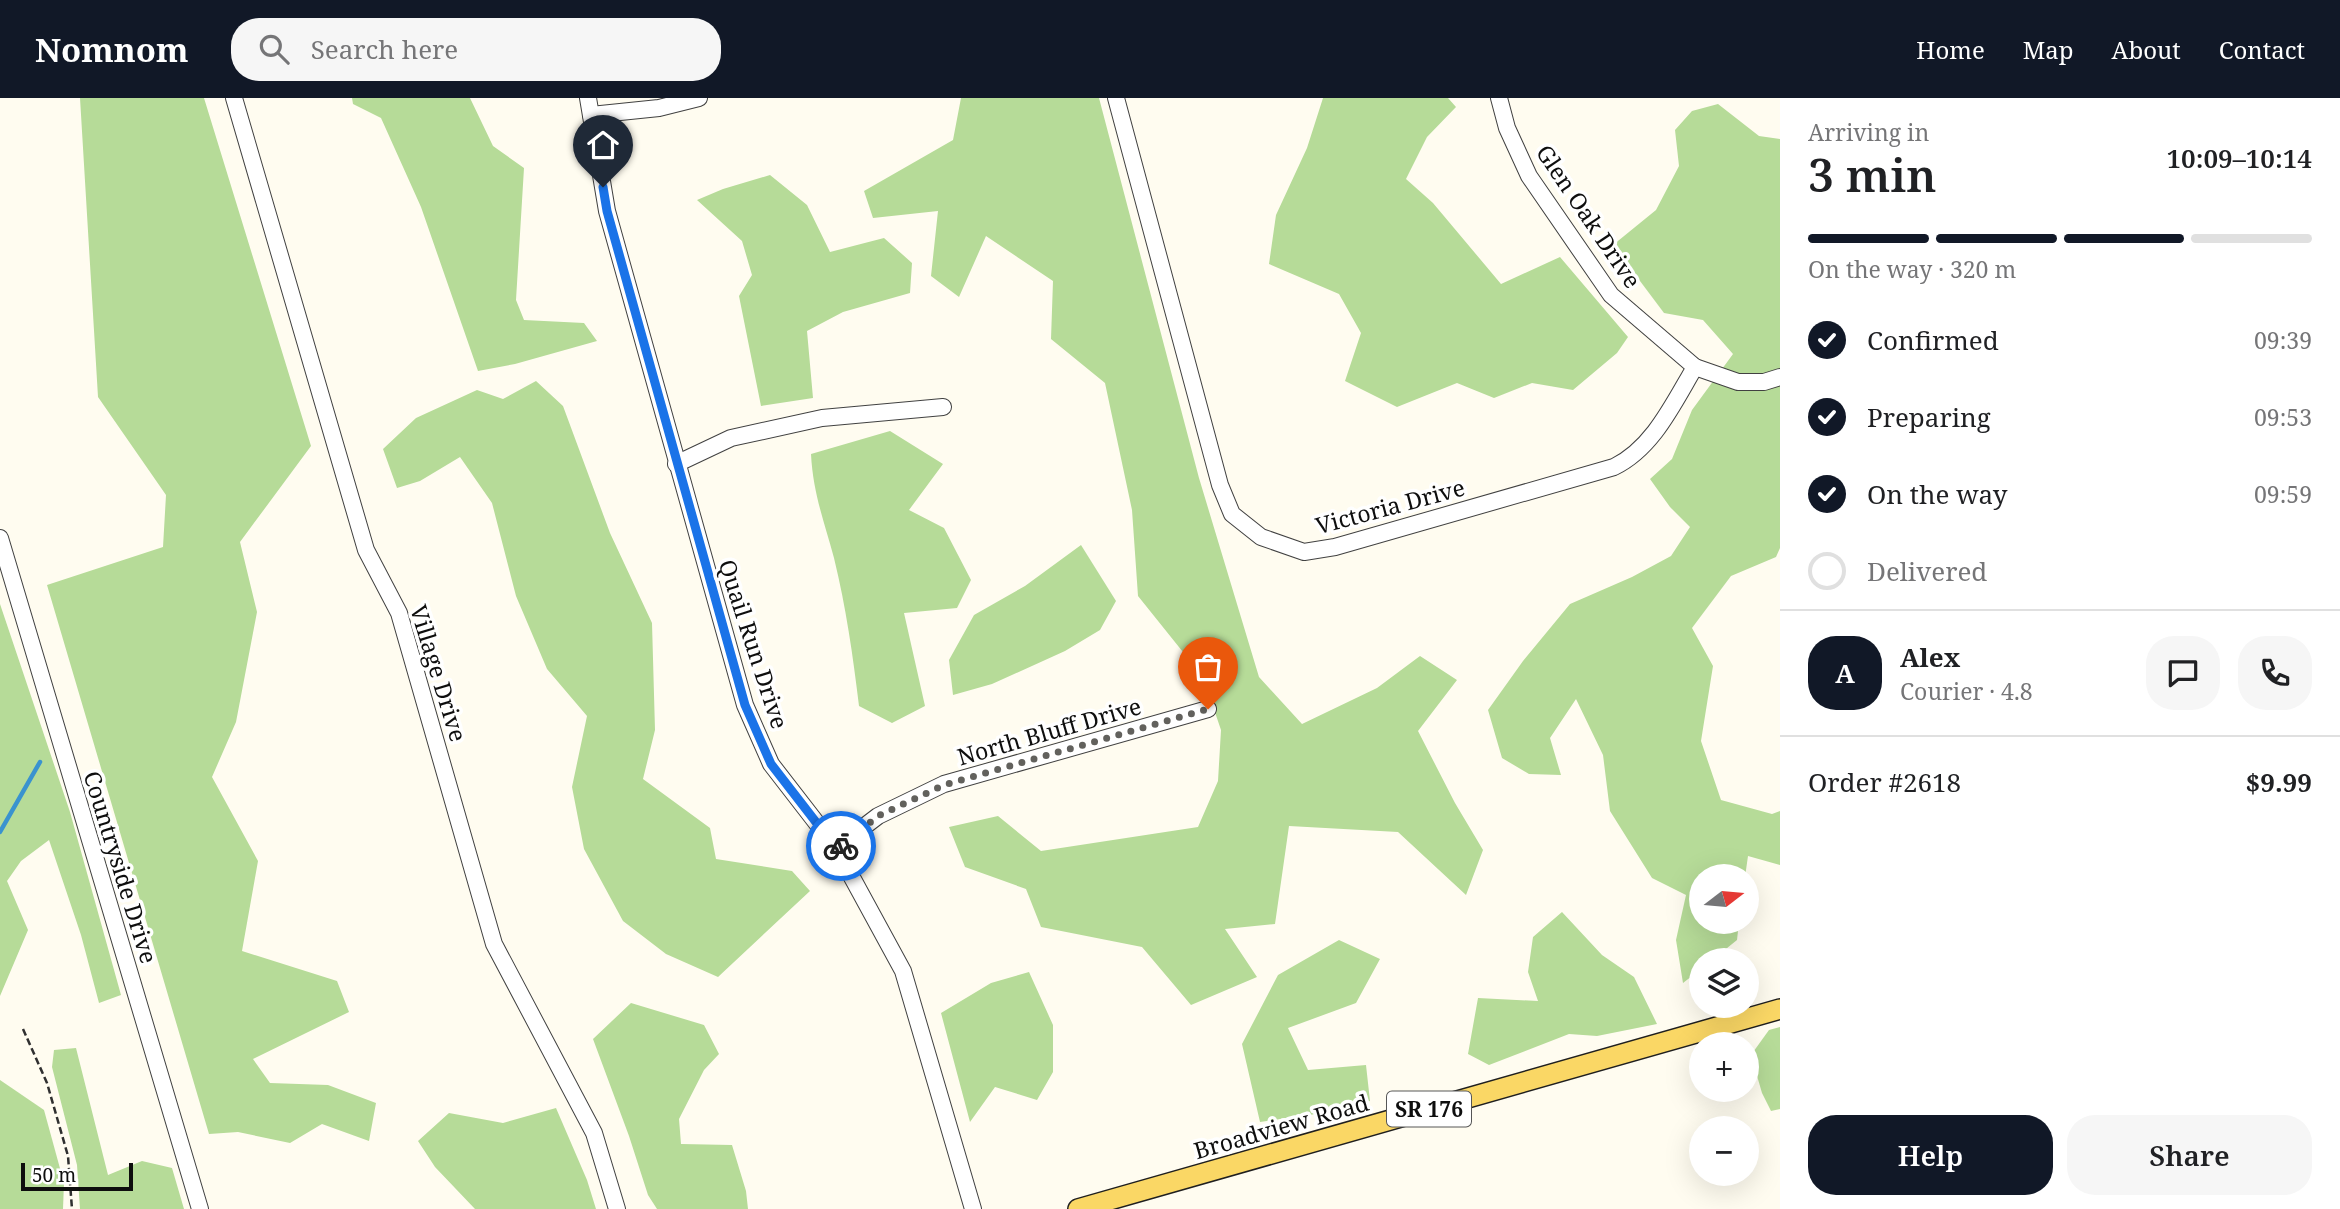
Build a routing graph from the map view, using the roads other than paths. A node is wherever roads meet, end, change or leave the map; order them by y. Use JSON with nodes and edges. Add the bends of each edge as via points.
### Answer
{"nodes":[{"id":1,"x":234,"y":98,"type":"edge"},
{"id":2,"x":588,"y":98,"type":"edge"},
{"id":3,"x":699,"y":98,"type":"edge"},
{"id":4,"x":1116,"y":98,"type":"edge"},
{"id":5,"x":1499,"y":98,"type":"edge"},
{"id":6,"x":592,"y":115,"type":"junction"},
{"id":7,"x":1695,"y":367,"type":"junction"},
{"id":8,"x":1780,"y":377,"type":"edge"},
{"id":9,"x":943,"y":407,"type":"dead end"},
{"id":10,"x":676,"y":464,"type":"junction"},
{"id":11,"x":0,"y":538,"type":"edge"},
{"id":12,"x":1208,"y":709,"type":"dead end"},
{"id":13,"x":836,"y":848,"type":"junction"},
{"id":14,"x":1780,"y":1009,"type":"edge"},
{"id":15,"x":200,"y":1209,"type":"edge"},
{"id":16,"x":617,"y":1209,"type":"edge"},
{"id":17,"x":973,"y":1209,"type":"edge"},
{"id":18,"x":1078,"y":1209,"type":"edge"}],
"edges":[{"from":1,"to":16,"type":"street","name":"Village Drive","via":[[366,550],[399,613],[494,943],[594,1133]]},
{"from":2,"to":6,"type":"street","name":"Quail Run Drive"},
{"from":3,"to":6,"type":"street","via":[[659,108]]},
{"from":4,"to":7,"type":"street","name":"Victoria Drive","via":[[1220,485],[1232,514],[1261,537],[1304,552],[1335,547],[1614,467],[1627,461],[1662,423]]},
{"from":5,"to":7,"type":"street","name":"Glen Oak Drive","via":[[1529,176],[1611,295]]},
{"from":6,"to":10,"type":"street","name":"Quail Run Drive","via":[[607,211]]},
{"from":7,"to":8,"type":"street","name":"Glen Oak Drive","via":[[1738,382]]},
{"from":9,"to":10,"type":"street","via":[[822,418],[731,438]]},
{"from":10,"to":13,"type":"street","name":"Quail Run Drive","via":[[745,705],[771,764]]},
{"from":11,"to":15,"type":"street","name":"Countryside Drive"},
{"from":12,"to":13,"type":"street","name":"North Bluff Drive","via":[[944,785],[878,816]]},
{"from":13,"to":17,"type":"street","name":"Quail Run Drive","via":[[903,971]]},
{"from":14,"to":18,"type":"main road","name":"Broadview Road","number":"SR 176"}]}
